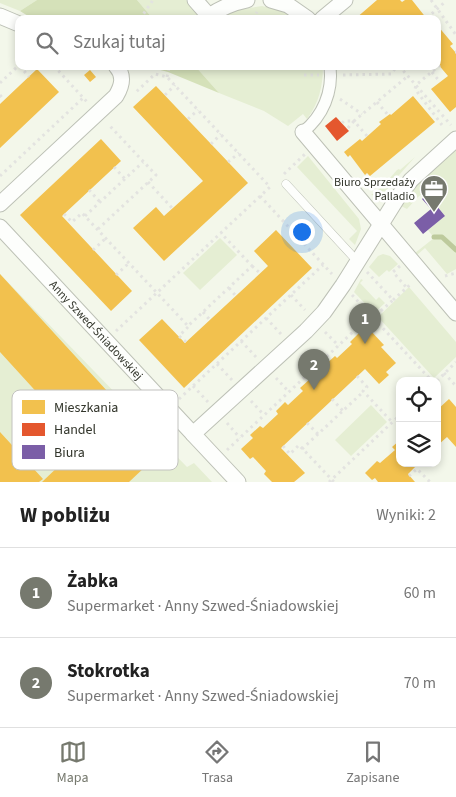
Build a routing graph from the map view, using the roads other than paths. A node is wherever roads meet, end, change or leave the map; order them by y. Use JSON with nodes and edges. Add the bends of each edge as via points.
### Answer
{"nodes":[{"id":1,"x":195,"y":0,"type":"edge"},
{"id":2,"x":247,"y":0,"type":"edge"},
{"id":3,"x":271,"y":0,"type":"edge"},
{"id":4,"x":345,"y":0,"type":"edge"},
{"id":5,"x":208,"y":15,"type":"edge"},
{"id":6,"x":211,"y":15,"type":"edge"},
{"id":7,"x":302,"y":15,"type":"edge"},
{"id":8,"x":327,"y":15,"type":"edge"},
{"id":9,"x":0,"y":16,"type":"edge"},
{"id":10,"x":15,"y":22,"type":"edge"},
{"id":11,"x":120,"y":70,"type":"edge"},
{"id":12,"x":330,"y":70,"type":"edge"},
{"id":13,"x":303,"y":132,"type":"joint"},
{"id":14,"x":454,"y":133,"type":"edge"},
{"id":15,"x":286,"y":184,"type":"dead end"},
{"id":16,"x":0,"y":204,"type":"edge"},
{"id":17,"x":381,"y":225,"type":"junction"},
{"id":18,"x":0,"y":227,"type":"edge"},
{"id":19,"x":358,"y":262,"type":"junction"},
{"id":20,"x":456,"y":313,"type":"edge"},
{"id":21,"x":152,"y":390,"type":"edge"},
{"id":22,"x":178,"y":418,"type":"edge"},
{"id":23,"x":193,"y":434,"type":"junction"},
{"id":24,"x":238,"y":482,"type":"edge"}],
"edges":[{"from":1,"to":5,"type":"street"},
{"from":2,"to":6,"type":"street"},
{"from":3,"to":7,"type":"street","via":[[288,5]]},
{"from":4,"to":8,"type":"street"},
{"from":9,"to":10,"type":"street"},
{"from":11,"to":16,"type":"street","via":[[122,80],[116,96]]},
{"from":12,"to":13,"type":"street","via":[[324,106],[317,120]]},
{"from":13,"to":17,"type":"street"},
{"from":14,"to":17,"type":"street","via":[[411,180]]},
{"from":15,"to":19,"type":"lane"},
{"from":17,"to":19,"type":"street"},
{"from":17,"to":20,"type":"street"},
{"from":18,"to":21,"type":"street","name":"Anny Szwed-Śniadowskiej"},
{"from":19,"to":23,"type":"street","via":[[324,312],[306,331]]},
{"from":22,"to":23,"type":"street","name":"Anny Szwed-Śniadowskiej"},
{"from":23,"to":24,"type":"street","name":"Anny Szwed-Śniadowskiej"}]}
